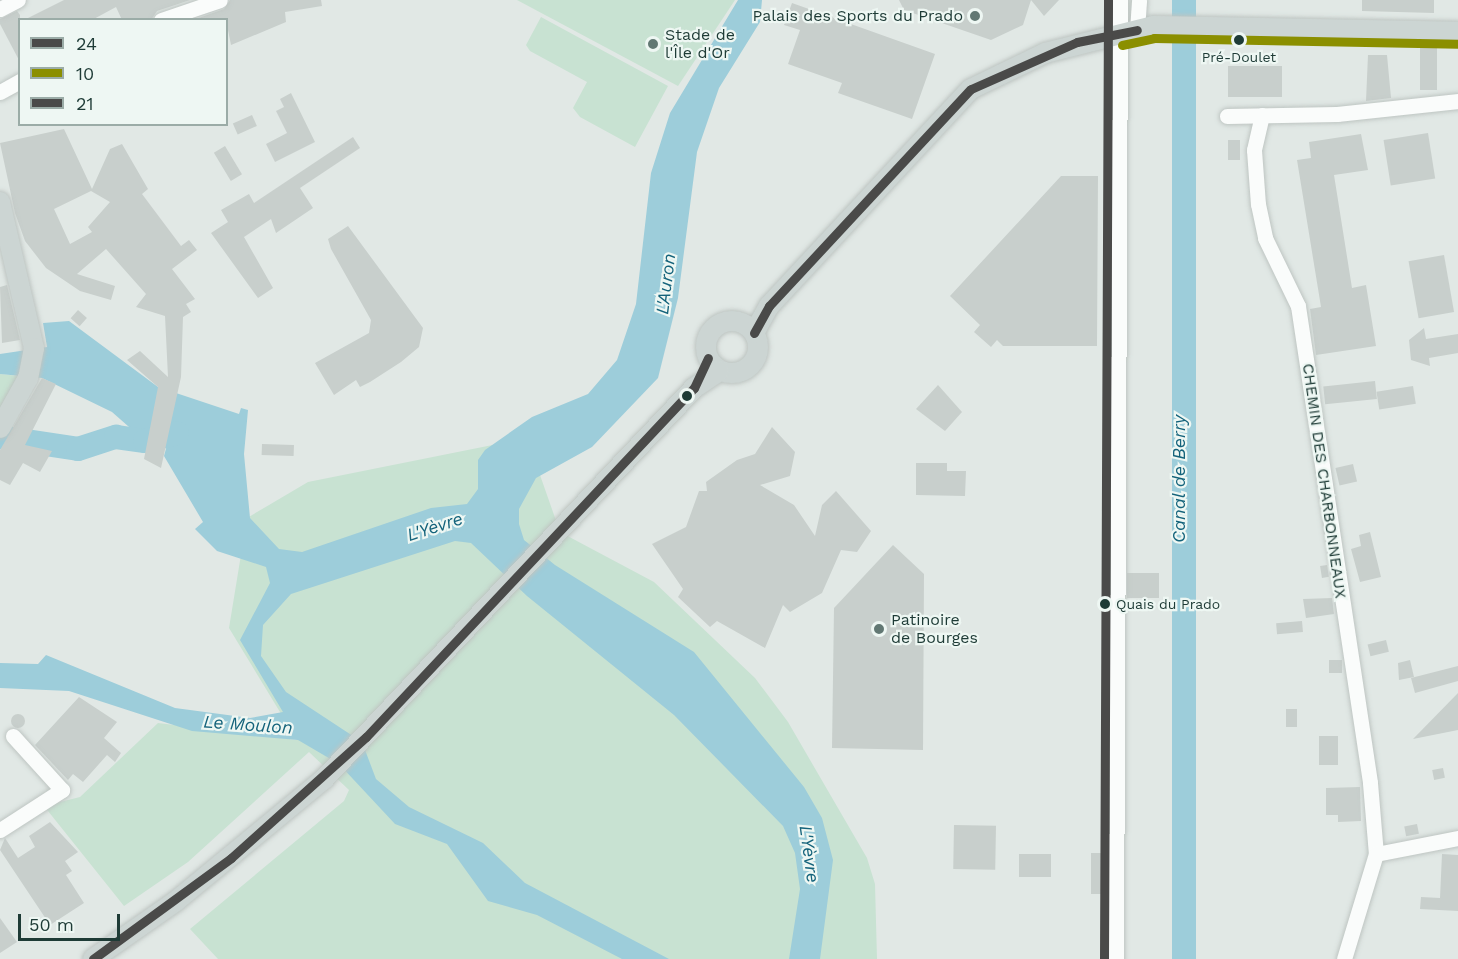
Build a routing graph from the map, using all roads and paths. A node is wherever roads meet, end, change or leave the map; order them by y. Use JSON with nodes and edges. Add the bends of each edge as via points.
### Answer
{"nodes":[{"id":1,"x":18,"y":0,"type":"edge"},
{"id":2,"x":220,"y":0,"type":"edge"},
{"id":3,"x":1120,"y":0,"type":"edge"},
{"id":4,"x":1138,"y":0,"type":"edge"},
{"id":5,"x":0,"y":9,"type":"edge"},
{"id":6,"x":167,"y":18,"type":"edge"},
{"id":7,"x":1137,"y":30,"type":"junction"},
{"id":8,"x":1458,"y":32,"type":"edge"},
{"id":9,"x":18,"y":82,"type":"edge"},
{"id":10,"x":0,"y":92,"type":"edge"},
{"id":11,"x":1458,"y":101,"type":"edge"},
{"id":12,"x":1227,"y":116,"type":"dead end"},
{"id":13,"x":1262,"y":116,"type":"junction"},
{"id":14,"x":1,"y":211,"type":"edge"},
{"id":15,"x":748,"y":328,"type":"junction"},
{"id":16,"x":713,"y":365,"type":"junction"},
{"id":17,"x":0,"y":428,"type":"edge"},
{"id":18,"x":13,"y":736,"type":"dead end"},
{"id":19,"x":0,"y":830,"type":"edge"},
{"id":20,"x":1458,"y":838,"type":"edge"},
{"id":21,"x":1376,"y":854,"type":"junction"},
{"id":22,"x":93,"y":959,"type":"edge"},
{"id":23,"x":1116,"y":959,"type":"edge"},
{"id":24,"x":1344,"y":959,"type":"edge"}],
"edges":[{"from":1,"to":5,"type":"street"},
{"from":2,"to":6,"type":"street"},
{"from":3,"to":7,"type":"street"},
{"from":4,"to":7,"type":"street"},
{"from":7,"to":8,"type":"main road","via":[[1209,26]]},
{"from":7,"to":15,"type":"main road","via":[[1045,53],[971,89]]},
{"from":7,"to":23,"type":"street"},
{"from":9,"to":10,"type":"street"},
{"from":11,"to":13,"type":"street"},
{"from":12,"to":13,"type":"street"},
{"from":13,"to":21,"type":"street","name":"CHEMIN DES CHARBONNEAUX","via":[[1254,150],[1258,204],[1265,238],[1298,306],[1370,783]]},
{"from":14,"to":17,"type":"main road","via":[[34,348],[28,378]]},
{"from":15,"to":16,"type":"main road","via":[[714,327],[706,341]]},
{"from":15,"to":16,"type":"main road","via":[[758,351],[749,367],[735,374]]},
{"from":16,"to":22,"type":"main road","via":[[505,593],[324,779],[176,901]]},
{"from":18,"to":19,"type":"street","via":[[62,790]]},
{"from":20,"to":21,"type":"street"},
{"from":21,"to":24,"type":"street","name":"CHEMIN DES CHARBONNEAUX"}]}
